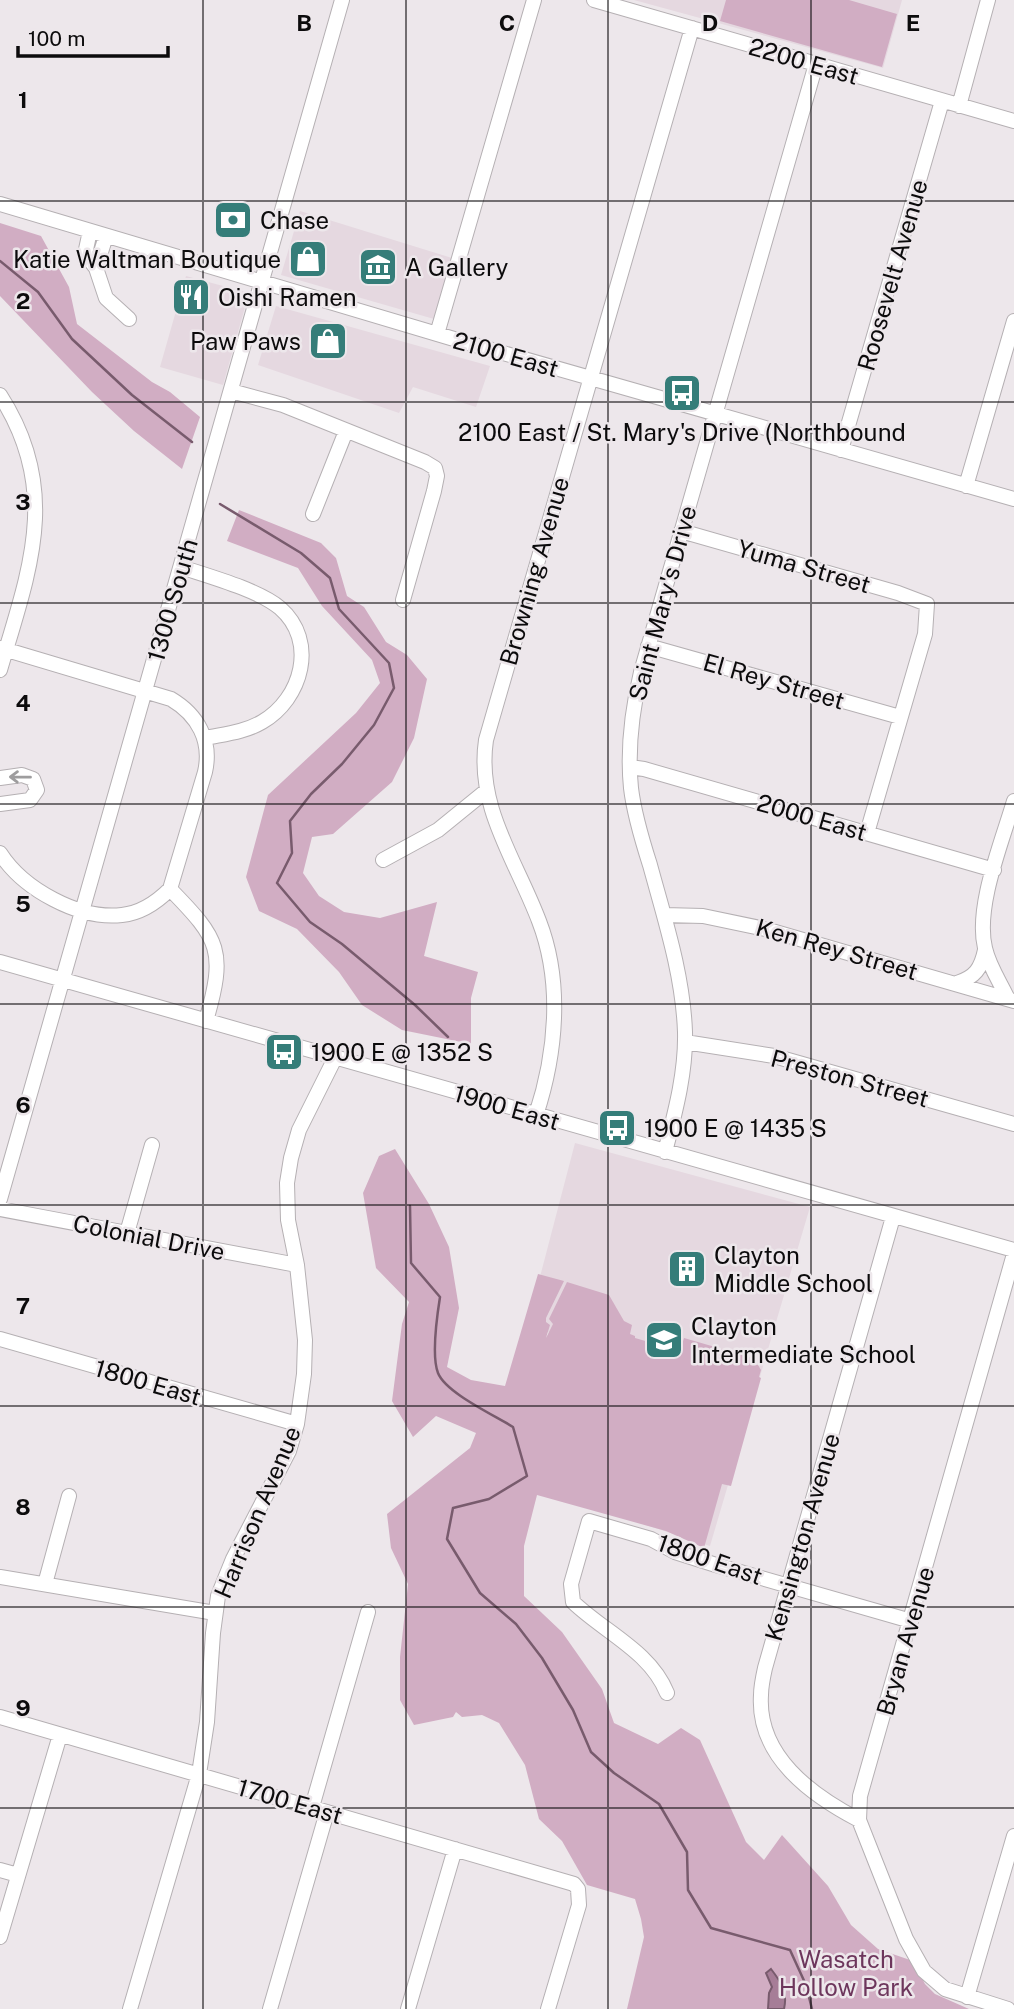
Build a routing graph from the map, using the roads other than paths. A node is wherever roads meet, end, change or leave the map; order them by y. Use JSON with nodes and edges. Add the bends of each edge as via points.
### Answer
{"nodes":[{"id":1,"x":342,"y":0,"type":"edge"},
{"id":2,"x":534,"y":0,"type":"edge"},
{"id":3,"x":594,"y":0,"type":"edge"},
{"id":4,"x":988,"y":0,"type":"edge"},
{"id":5,"x":692,"y":28,"type":"junction"},
{"id":6,"x":816,"y":64,"type":"junction"},
{"id":7,"x":942,"y":101,"type":"junction"},
{"id":8,"x":959,"y":106,"type":"junction"},
{"id":9,"x":1014,"y":121,"type":"edge"},
{"id":10,"x":0,"y":204,"type":"edge"},
{"id":11,"x":90,"y":232,"type":"junction"},
{"id":12,"x":106,"y":236,"type":"junction"},
{"id":13,"x":96,"y":268,"type":"junction"},
{"id":14,"x":262,"y":283,"type":"junction"},
{"id":15,"x":130,"y":319,"type":"dead end"},
{"id":16,"x":1014,"y":321,"type":"edge"},
{"id":17,"x":437,"y":334,"type":"junction"},
{"id":18,"x":590,"y":378,"type":"junction"},
{"id":19,"x":231,"y":391,"type":"junction"},
{"id":20,"x":0,"y":395,"type":"edge"},
{"id":21,"x":715,"y":414,"type":"junction"},
{"id":22,"x":346,"y":431,"type":"junction"},
{"id":23,"x":841,"y":450,"type":"junction"},
{"id":24,"x":966,"y":486,"type":"junction"},
{"id":25,"x":1014,"y":499,"type":"edge"},
{"id":26,"x":313,"y":514,"type":"dead end"},
{"id":27,"x":681,"y":531,"type":"junction"},
{"id":28,"x":181,"y":567,"type":"junction"},
{"id":29,"x":403,"y":600,"type":"dead end"},
{"id":30,"x":648,"y":646,"type":"junction"},
{"id":31,"x":3,"y":649,"type":"edge"},
{"id":32,"x":0,"y":670,"type":"edge"},
{"id":33,"x":146,"y":690,"type":"junction"},
{"id":34,"x":900,"y":717,"type":"junction"},
{"id":35,"x":206,"y":738,"type":"junction"},
{"id":36,"x":630,"y":767,"type":"junction"},
{"id":37,"x":0,"y":778,"type":"edge"},
{"id":38,"x":486,"y":791,"type":"junction"},
{"id":39,"x":1014,"y":802,"type":"edge"},
{"id":40,"x":0,"y":804,"type":"edge"},
{"id":41,"x":867,"y":833,"type":"junction"},
{"id":42,"x":0,"y":853,"type":"edge"},
{"id":43,"x":383,"y":860,"type":"dead end"},
{"id":44,"x":994,"y":870,"type":"junction"},
{"id":45,"x":170,"y":889,"type":"junction"},
{"id":46,"x":83,"y":909,"type":"junction"},
{"id":47,"x":664,"y":915,"type":"junction"},
{"id":48,"x":985,"y":949,"type":"junction"},
{"id":49,"x":0,"y":962,"type":"edge"},
{"id":50,"x":62,"y":980,"type":"junction"},
{"id":51,"x":957,"y":983,"type":"junction"},
{"id":52,"x":1011,"y":999,"type":"edge"},
{"id":53,"x":206,"y":1021,"type":"junction"},
{"id":54,"x":685,"y":1042,"type":"junction"},
{"id":55,"x":335,"y":1058,"type":"junction"},
{"id":56,"x":536,"y":1115,"type":"junction"},
{"id":57,"x":1014,"y":1124,"type":"edge"},
{"id":58,"x":152,"y":1145,"type":"dead end"},
{"id":59,"x":665,"y":1152,"type":"junction"},
{"id":60,"x":0,"y":1199,"type":"edge"},
{"id":61,"x":0,"y":1209,"type":"edge"},
{"id":62,"x":893,"y":1217,"type":"junction"},
{"id":63,"x":127,"y":1233,"type":"junction"},
{"id":64,"x":1014,"y":1252,"type":"edge"},
{"id":65,"x":297,"y":1265,"type":"junction"},
{"id":66,"x":0,"y":1339,"type":"edge"},
{"id":67,"x":297,"y":1424,"type":"junction"},
{"id":68,"x":69,"y":1496,"type":"dead end"},
{"id":69,"x":0,"y":1577,"type":"edge"},
{"id":70,"x":45,"y":1584,"type":"junction"},
{"id":71,"x":789,"y":1586,"type":"junction"},
{"id":72,"x":368,"y":1612,"type":"dead end"},
{"id":73,"x":215,"y":1613,"type":"junction"},
{"id":74,"x":911,"y":1621,"type":"junction"},
{"id":75,"x":667,"y":1693,"type":"dead end"},
{"id":76,"x":0,"y":1717,"type":"edge"},
{"id":77,"x":60,"y":1735,"type":"junction"},
{"id":78,"x":199,"y":1774,"type":"junction"},
{"id":79,"x":312,"y":1807,"type":"junction"},
{"id":80,"x":327,"y":1812,"type":"junction"},
{"id":81,"x":859,"y":1820,"type":"junction"},
{"id":82,"x":1014,"y":1836,"type":"edge"},
{"id":83,"x":455,"y":1849,"type":"junction"},
{"id":84,"x":0,"y":1870,"type":"edge"},
{"id":85,"x":18,"y":1875,"type":"junction"},
{"id":86,"x":0,"y":1937,"type":"edge"},
{"id":87,"x":967,"y":1997,"type":"junction"},
{"id":88,"x":131,"y":2009,"type":"edge"},
{"id":89,"x":270,"y":2009,"type":"edge"},
{"id":90,"x":408,"y":2009,"type":"edge"},
{"id":91,"x":548,"y":2009,"type":"edge"},
{"id":92,"x":1008,"y":2009,"type":"edge"}],
"edges":[{"from":1,"to":14,"type":"street","name":"1300 South"},
{"from":2,"to":17,"type":"street"},
{"from":3,"to":5,"type":"street","name":"2200 East"},
{"from":4,"to":8,"type":"street"},
{"from":5,"to":6,"type":"street","name":"2200 East"},
{"from":5,"to":18,"type":"street","name":"Browning Avenue"},
{"from":6,"to":7,"type":"street","name":"2200 East"},
{"from":6,"to":21,"type":"street","name":"Saint Mary's Drive"},
{"from":7,"to":8,"type":"street","name":"2200 East"},
{"from":7,"to":23,"type":"street","name":"Roosevelt Avenue"},
{"from":8,"to":9,"type":"street","name":"2200 East"},
{"from":10,"to":11,"type":"street","name":"2100 East"},
{"from":11,"to":12,"type":"street","name":"2100 East"},
{"from":11,"to":13,"type":"street","via":[[85,254]]},
{"from":12,"to":13,"type":"street"},
{"from":12,"to":14,"type":"street","name":"2100 East"},
{"from":13,"to":15,"type":"street","via":[[106,298]]},
{"from":14,"to":17,"type":"street","name":"2100 East"},
{"from":14,"to":19,"type":"street","name":"1300 South"},
{"from":16,"to":24,"type":"street"},
{"from":17,"to":18,"type":"street","name":"2100 East"},
{"from":18,"to":21,"type":"street","name":"2100 East"},
{"from":18,"to":38,"type":"street","name":"Browning Avenue","via":[[486,740]]},
{"from":19,"to":22,"type":"street","via":[[283,405]]},
{"from":19,"to":28,"type":"street","name":"1300 South"},
{"from":20,"to":31,"type":"street","via":[[22,435],[36,503],[32,555]]},
{"from":21,"to":23,"type":"street","name":"2100 East"},
{"from":21,"to":27,"type":"street","name":"Saint Mary's Drive"},
{"from":22,"to":26,"type":"street"},
{"from":22,"to":29,"type":"street","via":[[425,461],[436,471]]},
{"from":23,"to":24,"type":"street","name":"2100 East"},
{"from":24,"to":25,"type":"street","name":"2100 East"},
{"from":27,"to":30,"type":"street","name":"Saint Mary's Drive"},
{"from":27,"to":34,"type":"street","name":"Yuma Street","via":[[927,604],[925,634]]},
{"from":28,"to":33,"type":"street","name":"1300 South"},
{"from":28,"to":35,"type":"street","via":[[272,602],[295,626],[302,649],[293,691],[273,715],[251,727]]},
{"from":30,"to":34,"type":"street","name":"El Rey Street"},
{"from":30,"to":36,"type":"street","name":"Saint Mary's Drive","via":[[632,719]]},
{"from":31,"to":32,"type":"street"},
{"from":31,"to":33,"type":"street"},
{"from":33,"to":35,"type":"street","via":[[178,703]]},
{"from":33,"to":46,"type":"street","name":"1300 South"},
{"from":34,"to":41,"type":"street"},
{"from":35,"to":45,"type":"street","via":[[205,772]]},
{"from":36,"to":41,"type":"street","name":"2000 East"},
{"from":36,"to":47,"type":"street","name":"Saint Mary's Drive","via":[[635,812]]},
{"from":40,"to":37,"type":"street","one_way":true,"via":[[30,800],[37,790],[26,775]]},
{"from":38,"to":43,"type":"street","via":[[438,830]]},
{"from":38,"to":56,"type":"street","name":"Browning Avenue","via":[[540,922],[552,971],[553,1038]]},
{"from":39,"to":44,"type":"street"},
{"from":41,"to":44,"type":"street","name":"2000 East"},
{"from":42,"to":46,"type":"street","via":[[38,892]]},
{"from":44,"to":48,"type":"street","via":[[983,910]]},
{"from":45,"to":46,"type":"street","via":[[130,914]]},
{"from":45,"to":53,"type":"street","via":[[204,925],[214,945],[217,979]]},
{"from":46,"to":50,"type":"street","name":"1300 South"},
{"from":47,"to":51,"type":"street","name":"Ken Rey Street","via":[[688,914],[745,924]]},
{"from":47,"to":54,"type":"street","name":"Saint Mary's Drive","via":[[680,981]]},
{"from":48,"to":51,"type":"street","via":[[978,972]]},
{"from":48,"to":52,"type":"street"},
{"from":49,"to":50,"type":"street","name":"1900 East"},
{"from":50,"to":53,"type":"street","name":"1900 East"},
{"from":50,"to":60,"type":"street","name":"1300 South"},
{"from":51,"to":52,"type":"street","name":"Ken Rey Street"},
{"from":53,"to":55,"type":"street","name":"1900 East"},
{"from":54,"to":57,"type":"street","name":"Preston Street","via":[[774,1056]]},
{"from":54,"to":59,"type":"street","name":"Saint Mary's Drive","via":[[679,1096]]},
{"from":55,"to":56,"type":"street","name":"1900 East"},
{"from":55,"to":65,"type":"street","name":"Harrison Avenue","via":[[290,1158],[288,1220]]},
{"from":56,"to":59,"type":"street","name":"1900 East"},
{"from":58,"to":63,"type":"street"},
{"from":59,"to":62,"type":"street","name":"1900 East"},
{"from":61,"to":63,"type":"street","name":"Colonial Drive"},
{"from":62,"to":64,"type":"street","name":"1900 East"},
{"from":62,"to":71,"type":"street","name":"Kensington Avenue"},
{"from":63,"to":65,"type":"street","name":"Colonial Drive"},
{"from":64,"to":74,"type":"street","name":"Bryan Avenue"},
{"from":65,"to":67,"type":"street","name":"Harrison Avenue","via":[[305,1340]]},
{"from":66,"to":67,"type":"street","name":"1800 East"},
{"from":67,"to":73,"type":"street","name":"Harrison Avenue","via":[[285,1458],[223,1582]]},
{"from":68,"to":70,"type":"street"},
{"from":69,"to":70,"type":"street"},
{"from":70,"to":73,"type":"street"},
{"from":71,"to":74,"type":"street","name":"1800 East"},
{"from":71,"to":75,"type":"street","name":"1800 East","via":[[589,1521],[571,1584],[573,1602],[649,1663]]},
{"from":71,"to":81,"type":"street","name":"Kensington Avenue","via":[[765,1668],[760,1696],[763,1720],[789,1771]]},
{"from":72,"to":79,"type":"street"},
{"from":73,"to":78,"type":"street","name":"Harrison Avenue","via":[[208,1722]]},
{"from":74,"to":81,"type":"street","name":"Bryan Avenue","via":[[860,1796]]},
{"from":76,"to":77,"type":"street","name":"1700 East"},
{"from":77,"to":78,"type":"street","name":"1700 East"},
{"from":77,"to":85,"type":"street"},
{"from":78,"to":79,"type":"street","name":"1700 East"},
{"from":78,"to":88,"type":"street","name":"Harrison Avenue"},
{"from":79,"to":80,"type":"street","name":"1700 East"},
{"from":80,"to":83,"type":"street","name":"1700 East"},
{"from":80,"to":89,"type":"street"},
{"from":81,"to":87,"type":"street","name":"Bryan Avenue","via":[[915,1958],[933,1981]]},
{"from":82,"to":87,"type":"street"},
{"from":83,"to":90,"type":"street"},
{"from":83,"to":91,"type":"street","name":"1700 East","via":[[568,1881],[578,1889],[579,1905]]},
{"from":84,"to":85,"type":"street"},
{"from":85,"to":86,"type":"street"},
{"from":87,"to":92,"type":"street"}]}
